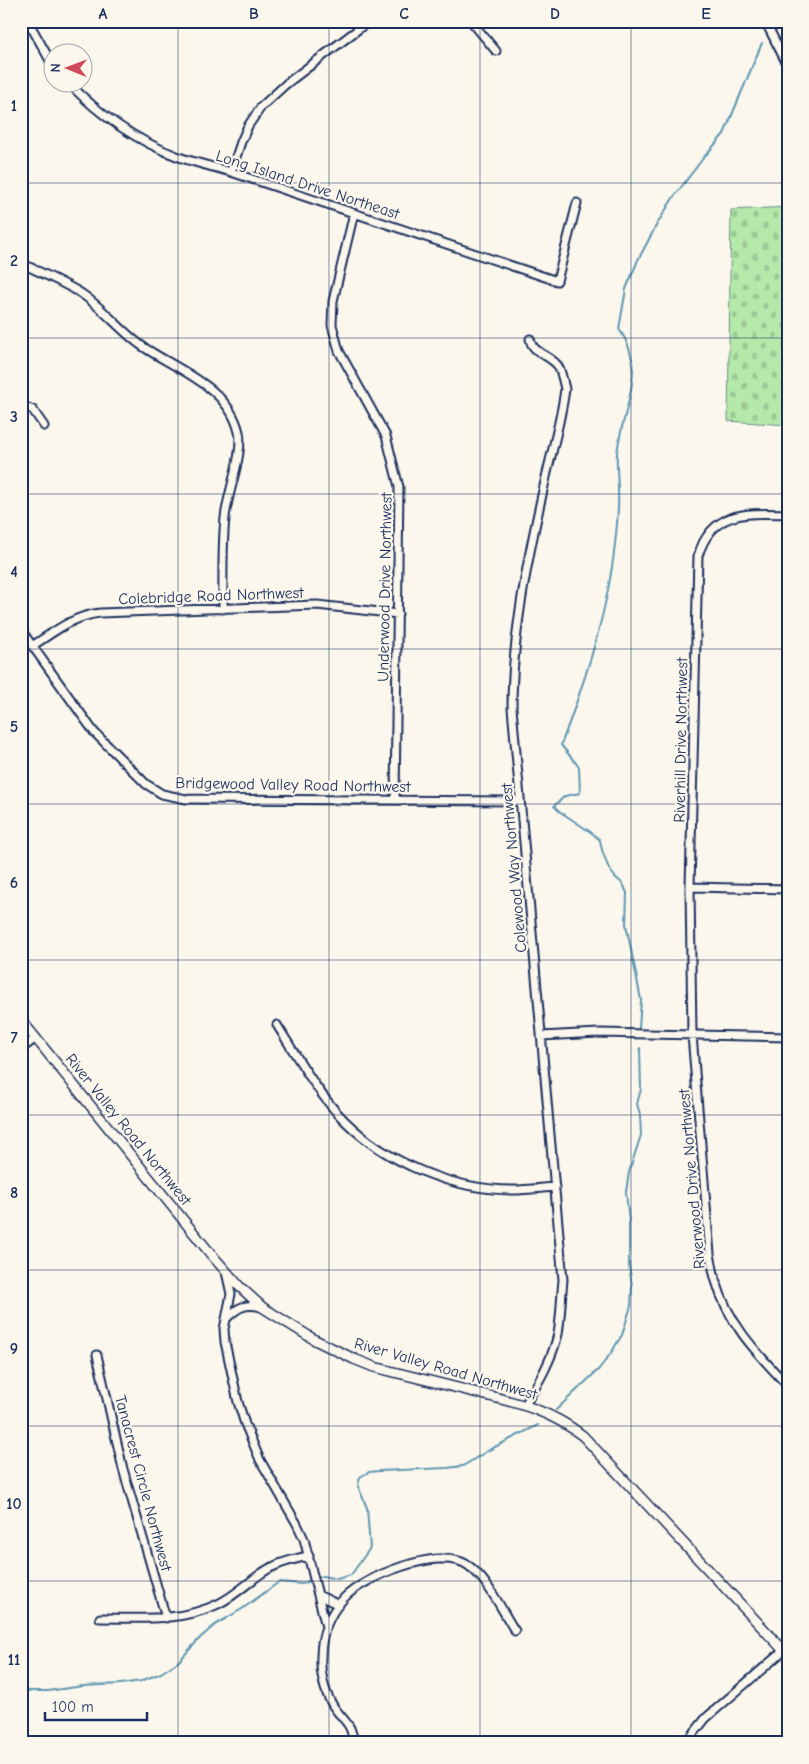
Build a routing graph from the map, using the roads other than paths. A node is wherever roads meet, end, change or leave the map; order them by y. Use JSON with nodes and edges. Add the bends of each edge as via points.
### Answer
{"nodes":[{"id":1,"x":28,"y":21,"type":"edge"},
{"id":2,"x":369,"y":21,"type":"edge"},
{"id":3,"x":471,"y":21,"type":"edge"},
{"id":4,"x":764,"y":21,"type":"edge"},
{"id":5,"x":42,"y":46,"type":"edge"},
{"id":6,"x":496,"y":51,"type":"dead end"},
{"id":7,"x":788,"y":66,"type":"edge"},
{"id":8,"x":78,"y":92,"type":"edge"},
{"id":9,"x":231,"y":172,"type":"junction"},
{"id":10,"x":577,"y":203,"type":"dead end"},
{"id":11,"x":354,"y":212,"type":"junction"},
{"id":12,"x":21,"y":263,"type":"edge"},
{"id":13,"x":530,"y":339,"type":"dead end"},
{"id":14,"x":21,"y":404,"type":"edge"},
{"id":15,"x":44,"y":426,"type":"dead end"},
{"id":16,"x":788,"y":514,"type":"edge"},
{"id":17,"x":222,"y":609,"type":"junction"},
{"id":18,"x":398,"y":614,"type":"junction"},
{"id":19,"x":21,"y":630,"type":"edge"},
{"id":20,"x":32,"y":646,"type":"junction"},
{"id":21,"x":394,"y":800,"type":"junction"},
{"id":22,"x":520,"y":801,"type":"junction"},
{"id":23,"x":690,"y":887,"type":"junction"},
{"id":24,"x":788,"y":889,"type":"edge"},
{"id":25,"x":21,"y":1020,"type":"edge"},
{"id":26,"x":277,"y":1025,"type":"dead end"},
{"id":27,"x":692,"y":1035,"type":"junction"},
{"id":28,"x":541,"y":1036,"type":"junction"},
{"id":29,"x":788,"y":1037,"type":"edge"},
{"id":30,"x":36,"y":1038,"type":"junction"},
{"id":31,"x":21,"y":1049,"type":"edge"},
{"id":32,"x":554,"y":1187,"type":"junction"},
{"id":33,"x":226,"y":1272,"type":"junction"},
{"id":34,"x":262,"y":1307,"type":"junction"},
{"id":35,"x":226,"y":1318,"type":"junction"},
{"id":36,"x":97,"y":1355,"type":"dead end"},
{"id":37,"x":788,"y":1386,"type":"edge"},
{"id":38,"x":525,"y":1405,"type":"junction"},
{"id":39,"x":309,"y":1556,"type":"junction"},
{"id":40,"x":318,"y":1595,"type":"junction"},
{"id":41,"x":339,"y":1605,"type":"junction"},
{"id":42,"x":100,"y":1618,"type":"dead end"},
{"id":43,"x":166,"y":1618,"type":"junction"},
{"id":44,"x":326,"y":1627,"type":"junction"},
{"id":45,"x":515,"y":1631,"type":"dead end"},
{"id":46,"x":786,"y":1653,"type":"edge"},
{"id":47,"x":355,"y":1743,"type":"edge"},
{"id":48,"x":686,"y":1743,"type":"edge"}],
"edges":[{"from":1,"to":5,"type":"street"},
{"from":2,"to":9,"type":"street","via":[[261,107],[248,126]]},
{"from":3,"to":6,"type":"street"},
{"from":4,"to":7,"type":"street"},
{"from":8,"to":9,"type":"street","name":"Long Island Drive Northeast","via":[[117,125],[152,146],[180,158]]},
{"from":9,"to":11,"type":"street","name":"Long Island Drive Northeast"},
{"from":10,"to":11,"type":"street","name":"Long Island Drive Northeast","via":[[557,281]]},
{"from":11,"to":18,"type":"street","name":"Underwood Drive Northwest","via":[[333,301],[332,325],[339,351],[386,436],[397,475],[400,499]]},
{"from":12,"to":17,"type":"street","via":[[82,294],[142,346],[205,385],[223,401],[235,422],[240,440],[225,517]]},
{"from":13,"to":22,"type":"street","name":"Colewood Way Northwest","via":[[534,348],[558,366],[564,389],[534,530],[514,653],[512,708]]},
{"from":14,"to":15,"type":"street","via":[[33,410]]},
{"from":16,"to":23,"type":"street","name":"Riverhill Drive Northwest","via":[[742,514],[725,520],[710,531],[698,557]]},
{"from":17,"to":18,"type":"street","name":"Colebridge Road Northwest","via":[[318,605]]},
{"from":17,"to":20,"type":"street","name":"Colebridge Road Northwest","via":[[89,615],[69,622]]},
{"from":18,"to":21,"type":"street","name":"Underwood Drive Northwest"},
{"from":19,"to":20,"type":"street","name":"Bridgewood Valley Road Northwest"},
{"from":20,"to":21,"type":"street","name":"Bridgewood Valley Road Northwest","via":[[94,732],[146,784],[162,794],[186,799]]},
{"from":21,"to":22,"type":"street","name":"Bridgewood Valley Road Northwest"},
{"from":22,"to":28,"type":"street","name":"Colewood Way Northwest"},
{"from":23,"to":24,"type":"street"},
{"from":23,"to":27,"type":"street","name":"Riverhill Drive Northwest"},
{"from":25,"to":30,"type":"street","name":"River Valley Road Northwest"},
{"from":26,"to":32,"type":"street","via":[[333,1108],[384,1153],[404,1164],[469,1185],[512,1190]]},
{"from":27,"to":28,"type":"street"},
{"from":27,"to":29,"type":"street"},
{"from":27,"to":37,"type":"street","name":"Riverwood Drive Northwest","via":[[710,1254],[716,1282],[738,1329]]},
{"from":28,"to":32,"type":"street","name":"Colewood Way Northwest"},
{"from":30,"to":31,"type":"street"},
{"from":30,"to":33,"type":"street","name":"River Valley Road Northwest"},
{"from":32,"to":38,"type":"street","name":"Colewood Way Northwest","via":[[563,1280],[558,1335],[538,1384]]},
{"from":33,"to":34,"type":"street","name":"River Valley Road Northwest"},
{"from":33,"to":35,"type":"street","via":[[231,1294]]},
{"from":34,"to":35,"type":"street","via":[[242,1306]]},
{"from":34,"to":38,"type":"street","name":"River Valley Road Northwest","via":[[315,1340],[360,1362]]},
{"from":35,"to":39,"type":"street","via":[[225,1342],[245,1424],[260,1460],[297,1524]]},
{"from":36,"to":43,"type":"street","name":"Tanacrest Circle Northwest","via":[[123,1469]]},
{"from":38,"to":46,"type":"street","name":"River Valley Road Northwest","via":[[555,1417],[582,1436]]},
{"from":39,"to":40,"type":"street"},
{"from":39,"to":43,"type":"street","via":[[270,1568],[217,1605],[184,1616]]},
{"from":40,"to":41,"type":"street"},
{"from":40,"to":44,"type":"street"},
{"from":41,"to":44,"type":"street"},
{"from":41,"to":45,"type":"street","via":[[362,1584],[386,1572],[435,1558],[452,1559],[466,1564],[475,1572]]},
{"from":42,"to":43,"type":"street"},
{"from":44,"to":47,"type":"street","via":[[320,1655],[323,1682],[332,1703],[350,1728]]},
{"from":46,"to":48,"type":"street","via":[[706,1718]]}]}
